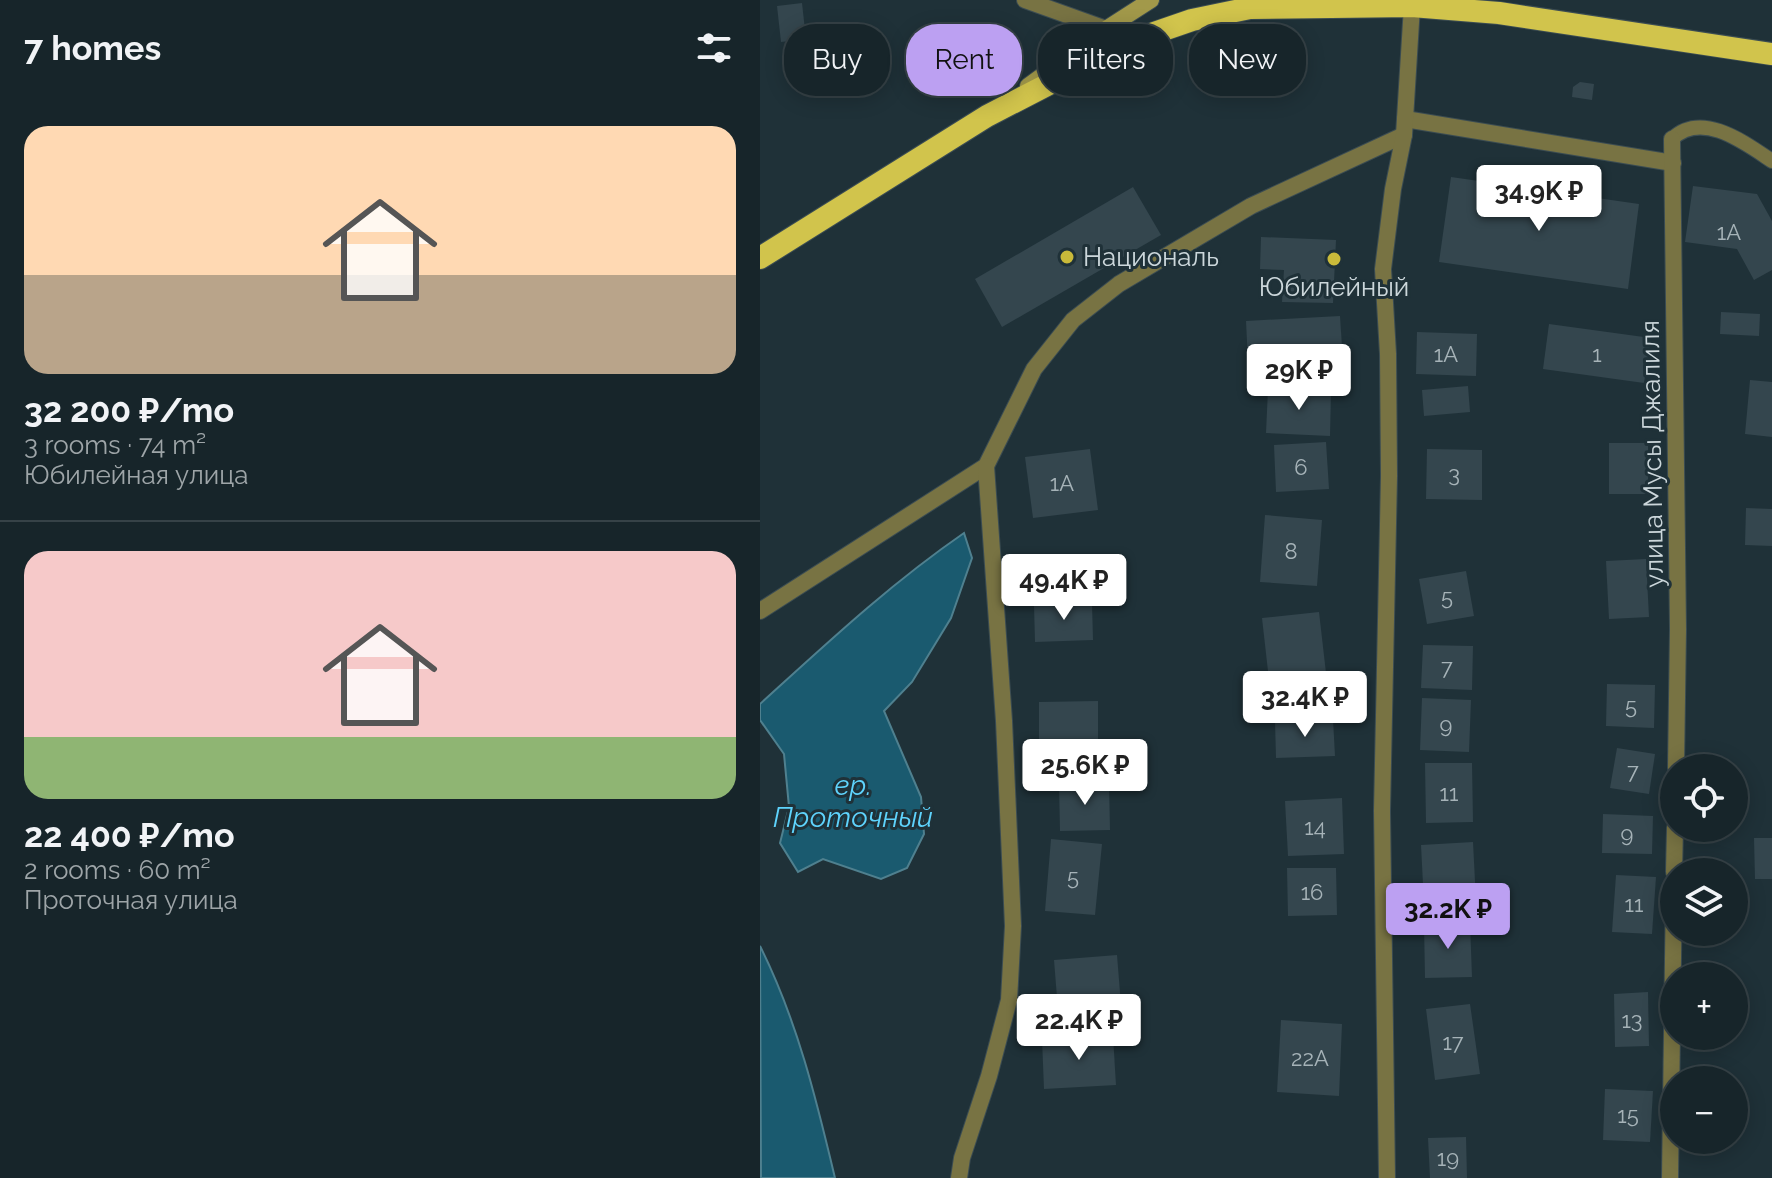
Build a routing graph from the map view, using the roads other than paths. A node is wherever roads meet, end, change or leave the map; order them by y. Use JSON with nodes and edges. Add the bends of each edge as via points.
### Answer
{"nodes":[{"id":1,"x":1025,"y":0,"type":"edge"},
{"id":2,"x":1151,"y":0,"type":"edge"},
{"id":3,"x":1440,"y":4,"type":"edge"},
{"id":4,"x":1412,"y":6,"type":"junction"},
{"id":5,"x":1092,"y":24,"type":"edge"},
{"id":6,"x":1114,"y":24,"type":"edge"},
{"id":7,"x":1772,"y":54,"type":"edge"},
{"id":8,"x":1038,"y":79,"type":"edge"},
{"id":9,"x":987,"y":116,"type":"junction"},
{"id":10,"x":1405,"y":127,"type":"junction"},
{"id":11,"x":1672,"y":139,"type":"joint"},
{"id":12,"x":1772,"y":161,"type":"edge"},
{"id":13,"x":1673,"y":163,"type":"junction"},
{"id":14,"x":760,"y":258,"type":"edge"},
{"id":15,"x":986,"y":466,"type":"junction"},
{"id":16,"x":760,"y":611,"type":"edge"},
{"id":17,"x":1676,"y":754,"type":"edge"},
{"id":18,"x":1673,"y":946,"type":"edge"},
{"id":19,"x":959,"y":1178,"type":"edge"},
{"id":20,"x":1387,"y":1178,"type":"edge"},
{"id":21,"x":1670,"y":1178,"type":"edge"}],
"edges":[{"from":1,"to":5,"type":"street"},
{"from":2,"to":6,"type":"main road"},
{"from":3,"to":4,"type":"highway"},
{"from":3,"to":7,"type":"highway"},
{"from":4,"to":9,"type":"highway","via":[[1250,8],[1192,20],[1134,40]]},
{"from":4,"to":10,"type":"street"},
{"from":8,"to":9,"type":"main road"},
{"from":9,"to":14,"type":"highway"},
{"from":10,"to":13,"type":"street"},
{"from":10,"to":15,"type":"street","via":[[1251,206],[1119,284],[1073,320],[1034,369]]},
{"from":10,"to":20,"type":"street","via":[[1383,269],[1389,461],[1382,811]]},
{"from":11,"to":12,"type":"lane","via":[[1682,130],[1707,127],[1741,140]]},
{"from":11,"to":13,"type":"street","name":"улица Мусы Джалиля"},
{"from":13,"to":17,"type":"street","name":"улица Мусы Джалиля"},
{"from":15,"to":16,"type":"street"},
{"from":15,"to":19,"type":"street","via":[[1013,926],[1009,1000]]},
{"from":18,"to":21,"type":"street"}]}
